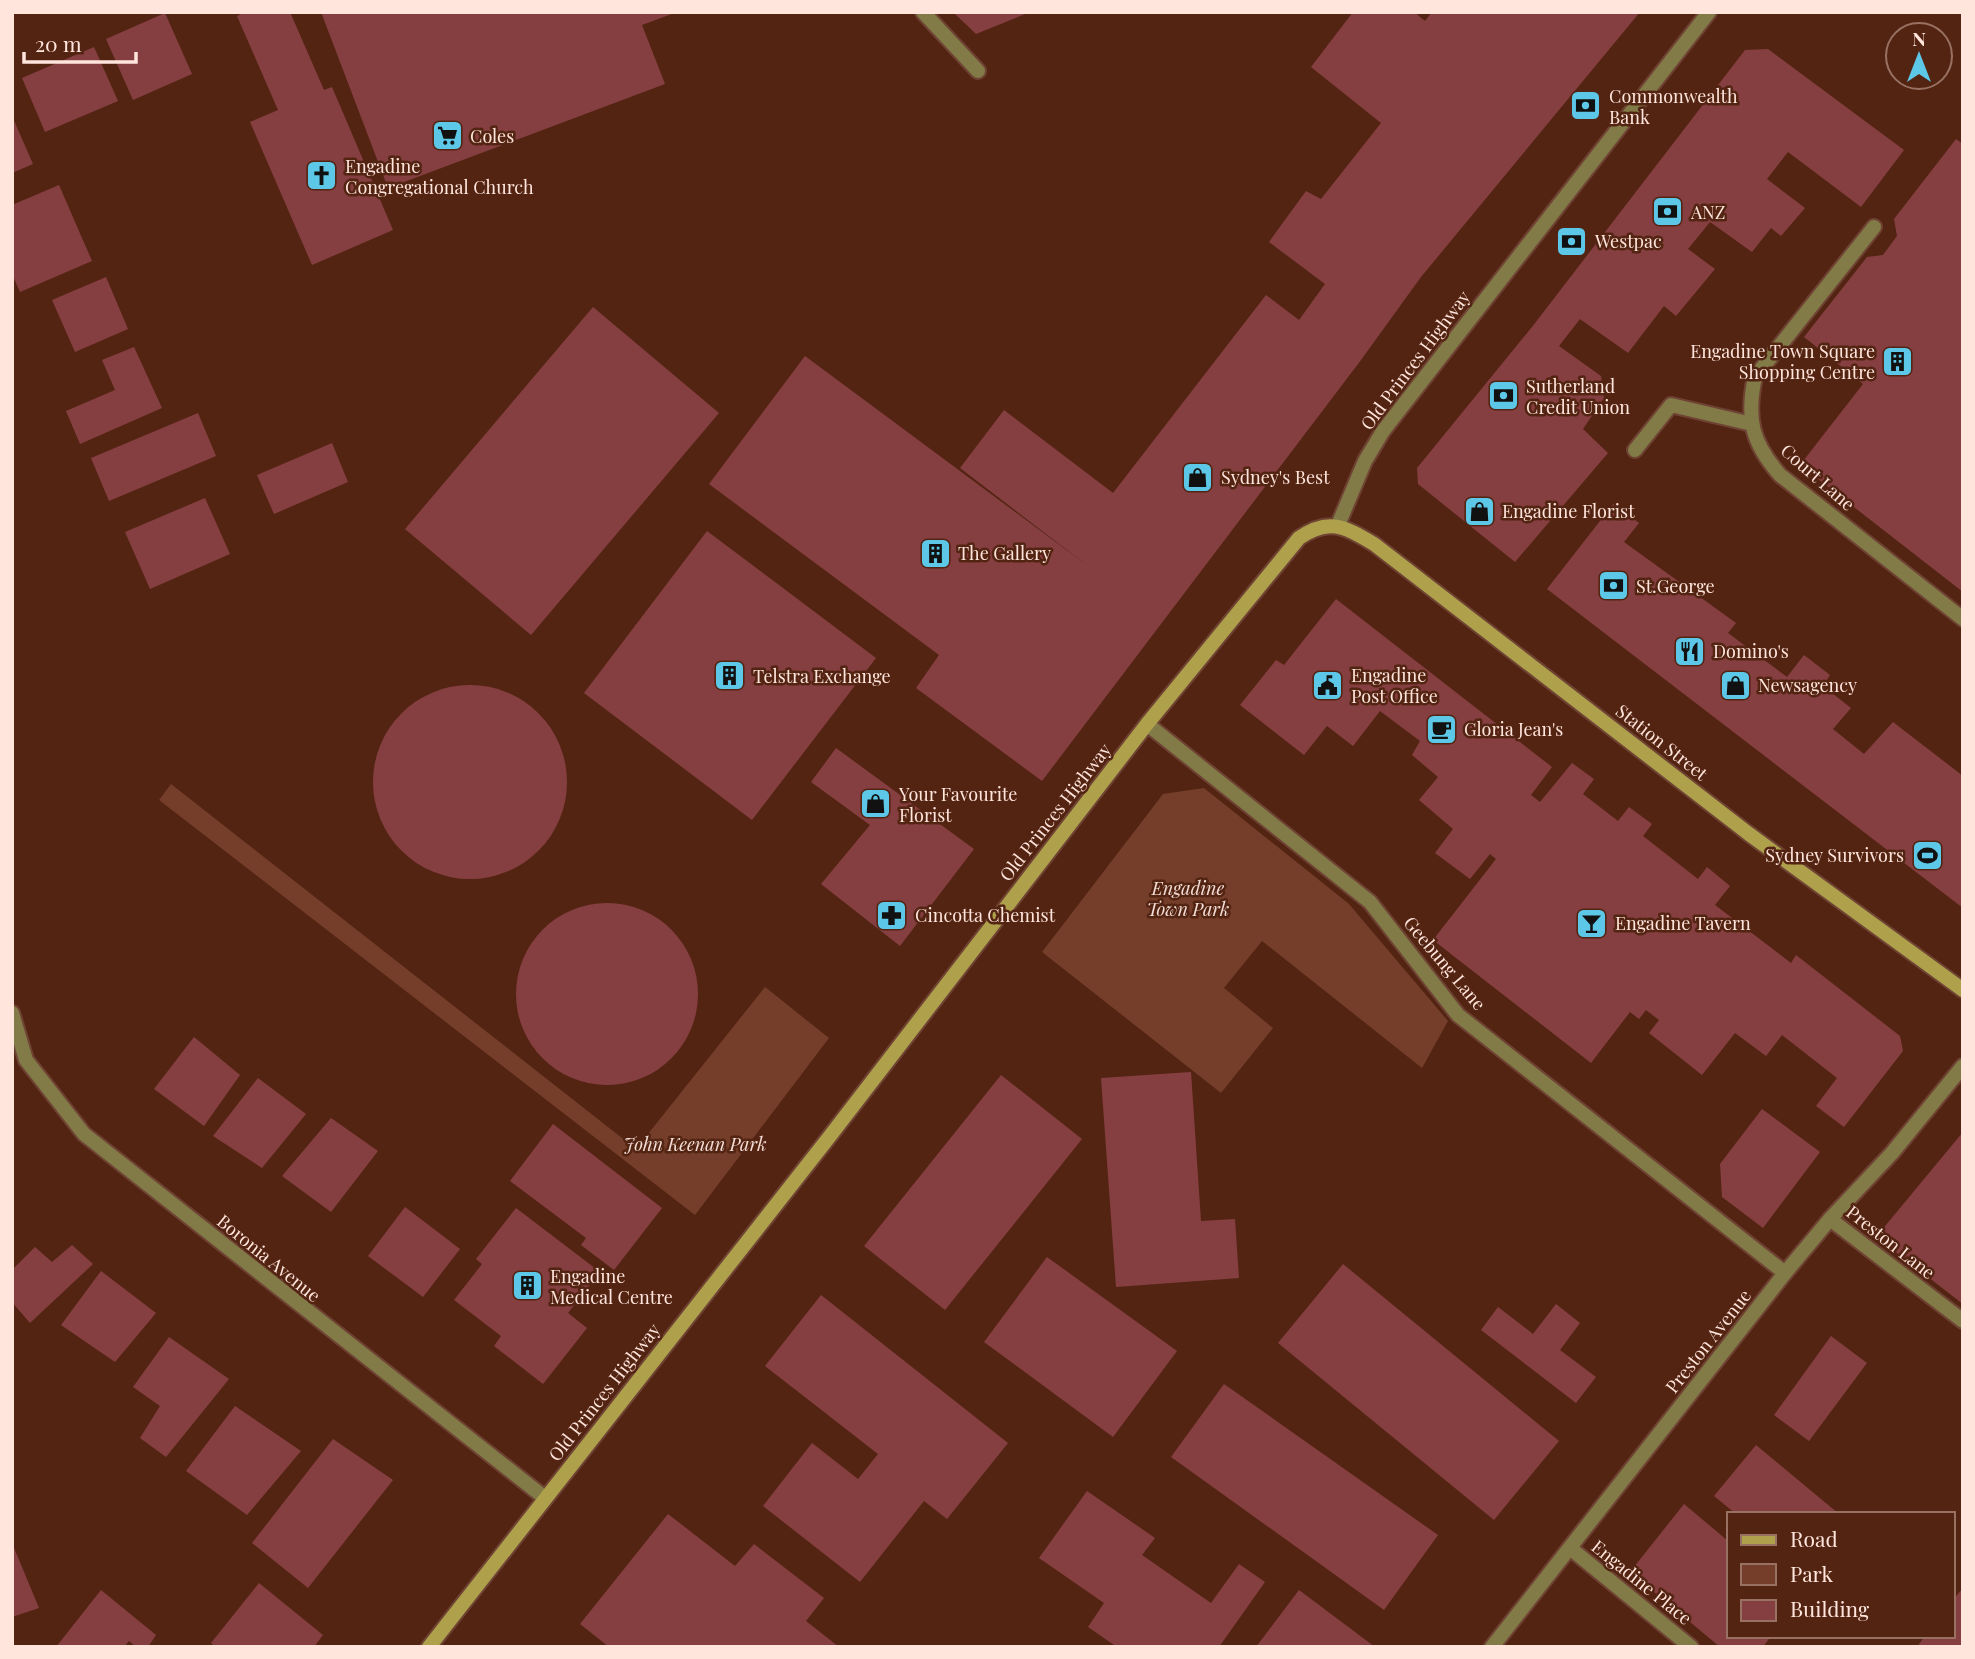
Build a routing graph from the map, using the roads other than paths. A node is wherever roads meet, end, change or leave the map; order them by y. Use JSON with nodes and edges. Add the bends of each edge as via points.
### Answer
{"nodes":[{"id":1,"x":923,"y":12,"type":"edge"},
{"id":2,"x":1709,"y":12,"type":"edge"},
{"id":3,"x":978,"y":71,"type":"dead end"},
{"id":4,"x":1874,"y":227,"type":"dead end"},
{"id":5,"x":1752,"y":424,"type":"junction"},
{"id":6,"x":1635,"y":450,"type":"dead end"},
{"id":7,"x":1338,"y":525,"type":"junction"},
{"id":8,"x":1963,"y":619,"type":"edge"},
{"id":9,"x":1147,"y":724,"type":"junction"},
{"id":10,"x":1963,"y":990,"type":"edge"},
{"id":11,"x":12,"y":1013,"type":"edge"},
{"id":12,"x":1963,"y":1066,"type":"edge"},
{"id":13,"x":1830,"y":1219,"type":"junction"},
{"id":14,"x":1785,"y":1273,"type":"junction"},
{"id":15,"x":1963,"y":1321,"type":"edge"},
{"id":16,"x":545,"y":1498,"type":"junction"},
{"id":17,"x":1570,"y":1548,"type":"junction"},
{"id":18,"x":429,"y":1647,"type":"edge"},
{"id":19,"x":1492,"y":1647,"type":"edge"},
{"id":20,"x":1690,"y":1647,"type":"edge"}],
"edges":[{"from":1,"to":3,"type":"street"},
{"from":2,"to":7,"type":"street","name":"Old Princes Highway","via":[[1383,431],[1364,461]]},
{"from":4,"to":5,"type":"street","name":"Court Lane","via":[[1755,377]]},
{"from":5,"to":6,"type":"street","via":[[1671,405]]},
{"from":5,"to":8,"type":"street","name":"Court Lane","via":[[1760,453],[1780,475]]},
{"from":7,"to":9,"type":"street","name":"Old Princes Highway","via":[[1312,529],[1299,538]]},
{"from":7,"to":10,"type":"street","name":"Station Street","via":[[1399,562],[1749,834]]},
{"from":9,"to":14,"type":"street","name":"Geebung Lane","via":[[1370,902],[1458,1015]]},
{"from":9,"to":16,"type":"street","name":"Old Princes Highway"},
{"from":11,"to":16,"type":"street","name":"Boronia Avenue","via":[[26,1060],[84,1134]]},
{"from":12,"to":13,"type":"street","name":"Preston Avenue"},
{"from":13,"to":14,"type":"street","name":"Preston Avenue"},
{"from":13,"to":15,"type":"street","name":"Preston Lane"},
{"from":14,"to":17,"type":"street","name":"Preston Avenue"},
{"from":16,"to":18,"type":"street","name":"Old Princes Highway"},
{"from":17,"to":19,"type":"street","name":"Preston Avenue"},
{"from":17,"to":20,"type":"street","name":"Engadine Place"}]}
